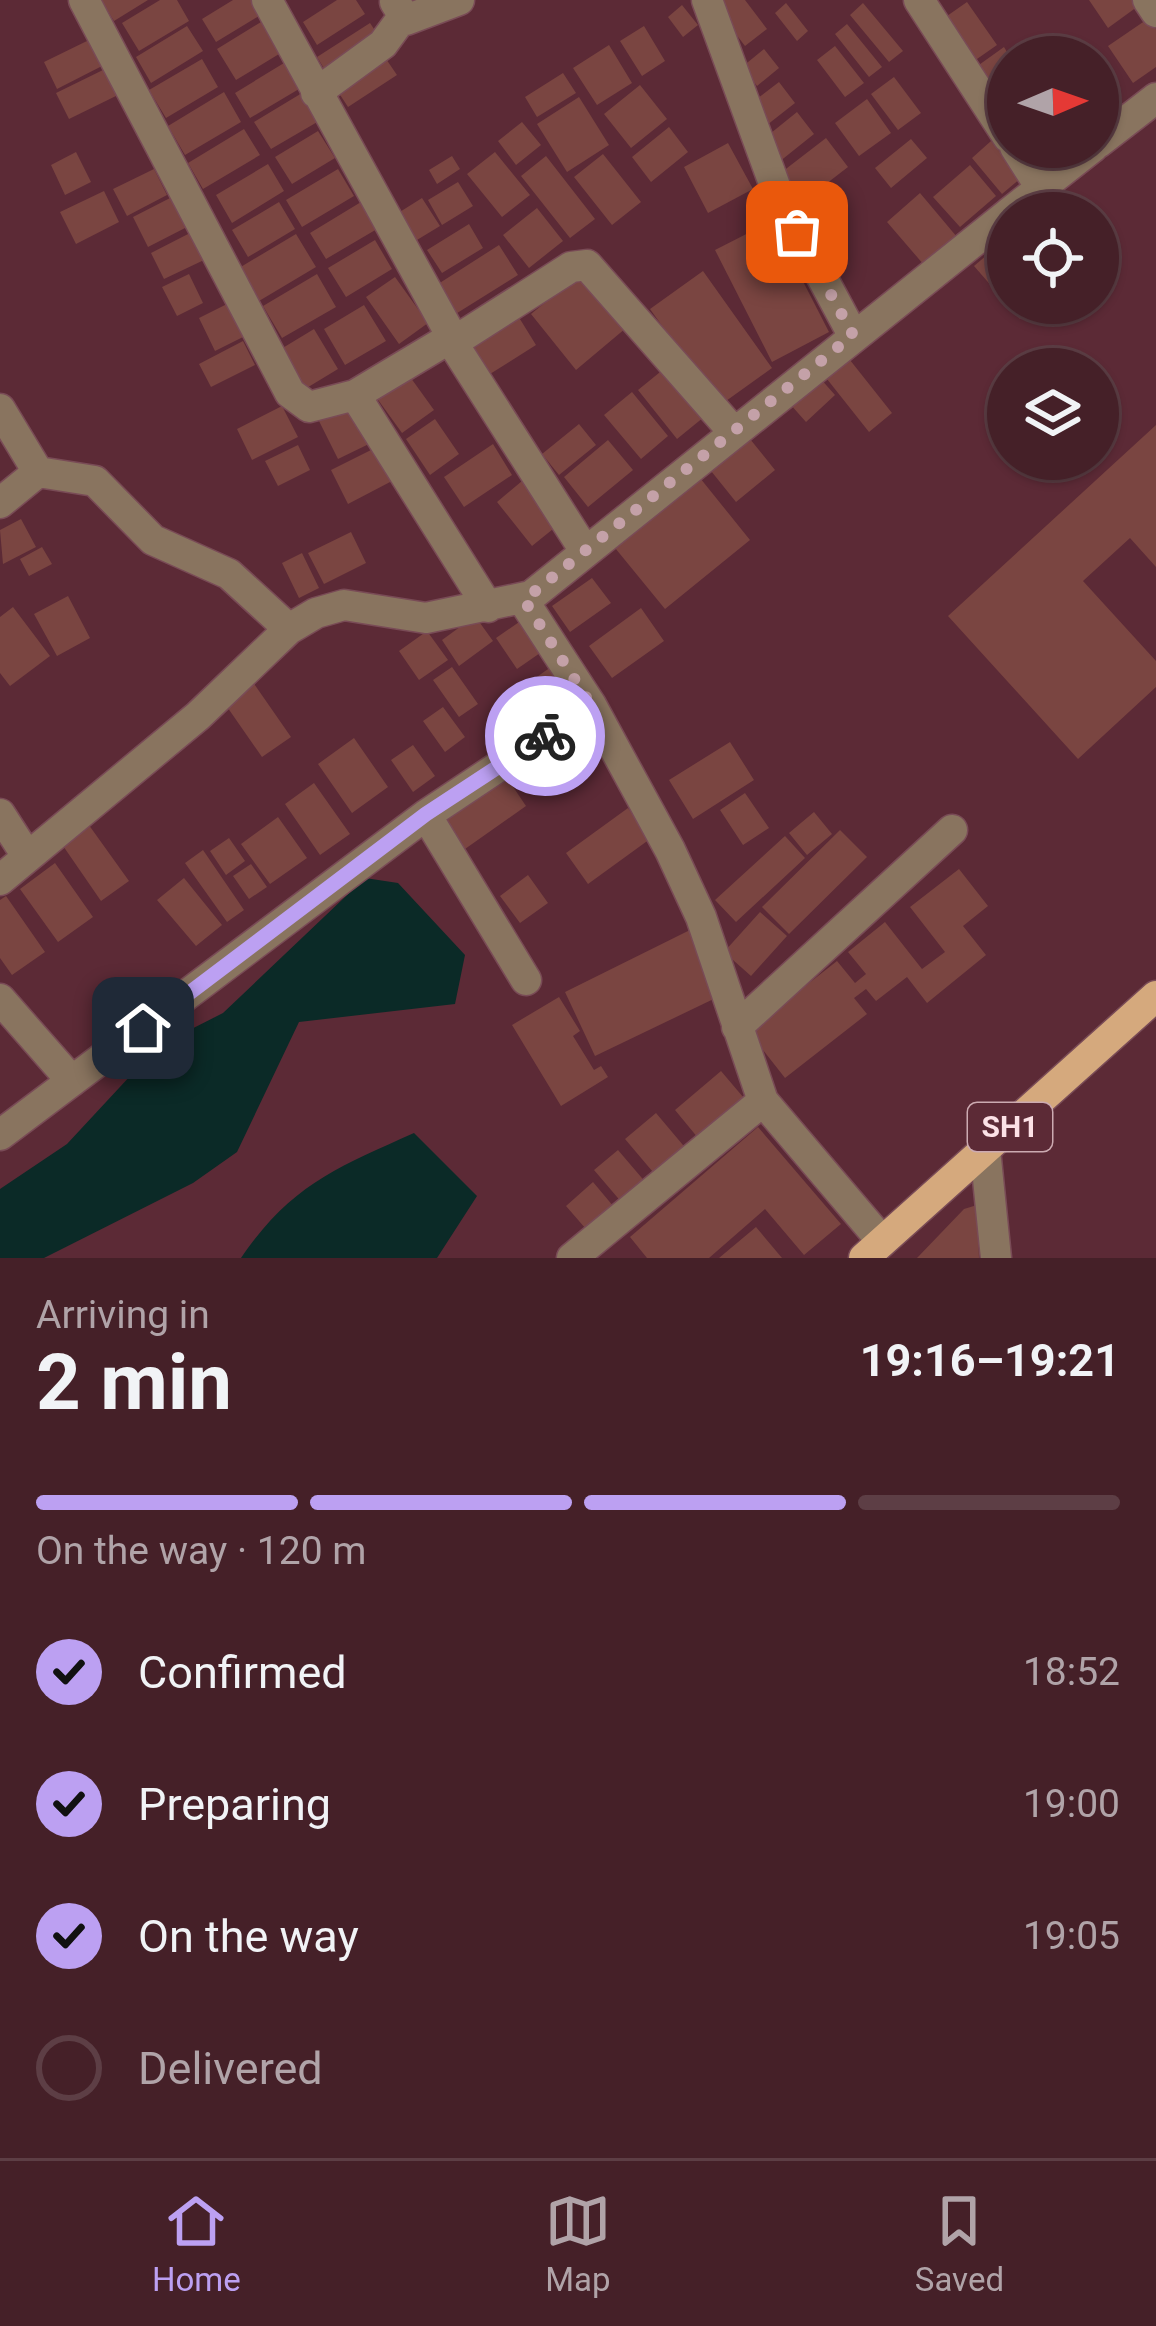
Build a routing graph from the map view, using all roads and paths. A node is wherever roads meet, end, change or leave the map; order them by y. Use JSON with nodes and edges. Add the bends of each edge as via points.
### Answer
{"nodes":[{"id":1,"x":84,"y":0,"type":"edge"},
{"id":2,"x":267,"y":0,"type":"edge"},
{"id":3,"x":459,"y":0,"type":"edge"},
{"id":4,"x":707,"y":0,"type":"edge"},
{"id":5,"x":919,"y":0,"type":"edge"},
{"id":6,"x":1148,"y":0,"type":"edge"},
{"id":7,"x":398,"y":9,"type":"edge"},
{"id":8,"x":1156,"y":11,"type":"edge"},
{"id":9,"x":316,"y":93,"type":"junction"},
{"id":10,"x":1156,"y":98,"type":"edge"},
{"id":11,"x":987,"y":105,"type":"edge"},
{"id":12,"x":1119,"y":127,"type":"edge"},
{"id":13,"x":1028,"y":168,"type":"edge"},
{"id":14,"x":1067,"y":168,"type":"edge"},
{"id":15,"x":1041,"y":188,"type":"junction"},
{"id":16,"x":1036,"y":192,"type":"edge"},
{"id":17,"x":987,"y":230,"type":"edge"},
{"id":18,"x":853,"y":335,"type":"junction"},
{"id":19,"x":451,"y":338,"type":"junction"},
{"id":20,"x":355,"y":395,"type":"junction"},
{"id":21,"x":0,"y":409,"type":"edge"},
{"id":22,"x":732,"y":430,"type":"junction"},
{"id":23,"x":38,"y":472,"type":"junction"},
{"id":24,"x":0,"y":503,"type":"edge"},
{"id":25,"x":585,"y":551,"type":"junction"},
{"id":26,"x":524,"y":600,"type":"junction"},
{"id":27,"x":488,"y":607,"type":"junction"},
{"id":28,"x":289,"y":629,"type":"junction"},
{"id":29,"x":591,"y":705,"type":"junction"},
{"id":30,"x":0,"y":814,"type":"edge"},
{"id":31,"x":426,"y":814,"type":"junction"},
{"id":32,"x":952,"y":830,"type":"dead end"},
{"id":33,"x":27,"y":856,"type":"junction"},
{"id":34,"x":0,"y":880,"type":"edge"},
{"id":35,"x":526,"y":980,"type":"dead end"},
{"id":36,"x":1156,"y":996,"type":"edge"},
{"id":37,"x":0,"y":999,"type":"edge"},
{"id":38,"x":737,"y":1027,"type":"junction"},
{"id":39,"x":72,"y":1081,"type":"junction"},
{"id":40,"x":763,"y":1101,"type":"junction"},
{"id":41,"x":0,"y":1135,"type":"edge"},
{"id":42,"x":985,"y":1149,"type":"junction"},
{"id":43,"x":873,"y":1250,"type":"edge"},
{"id":44,"x":572,"y":1258,"type":"edge"},
{"id":45,"x":996,"y":1258,"type":"edge"}],
"edges":[{"from":1,"to":20,"type":"street","via":[[290,393],[309,407]]},
{"from":2,"to":9,"type":"street"},
{"from":3,"to":7,"type":"street"},
{"from":4,"to":18,"type":"street","via":[[779,197]]},
{"from":5,"to":11,"type":"street"},
{"from":6,"to":8,"type":"street"},
{"from":7,"to":9,"type":"street","via":[[382,44]]},
{"from":9,"to":19,"type":"street"},
{"from":10,"to":12,"type":"street"},
{"from":13,"to":15,"type":"street"},
{"from":14,"to":15,"type":"street"},
{"from":15,"to":16,"type":"street"},
{"from":17,"to":18,"type":"street"},
{"from":18,"to":22,"type":"street"},
{"from":19,"to":20,"type":"street"},
{"from":19,"to":22,"type":"street","via":[[587,265]]},
{"from":19,"to":25,"type":"street"},
{"from":20,"to":27,"type":"street"},
{"from":21,"to":23,"type":"street"},
{"from":22,"to":25,"type":"street"},
{"from":23,"to":24,"type":"street"},
{"from":23,"to":28,"type":"street","via":[[95,481],[152,540],[229,574]]},
{"from":25,"to":26,"type":"street"},
{"from":26,"to":27,"type":"street"},
{"from":26,"to":29,"type":"street"},
{"from":27,"to":28,"type":"street","via":[[425,618],[344,605]]},
{"from":28,"to":33,"type":"street","via":[[198,716]]},
{"from":29,"to":31,"type":"street"},
{"from":29,"to":38,"type":"street","via":[[693,900]]},
{"from":30,"to":33,"type":"street"},
{"from":31,"to":35,"type":"street"},
{"from":31,"to":39,"type":"street"},
{"from":32,"to":38,"type":"street"},
{"from":33,"to":34,"type":"street"},
{"from":36,"to":42,"type":"main road","number":"SH1"},
{"from":37,"to":39,"type":"street"},
{"from":38,"to":40,"type":"street"},
{"from":39,"to":41,"type":"street"},
{"from":40,"to":43,"type":"street"},
{"from":40,"to":44,"type":"street"},
{"from":42,"to":43,"type":"main road","number":"SH1"},
{"from":42,"to":45,"type":"street"}]}
